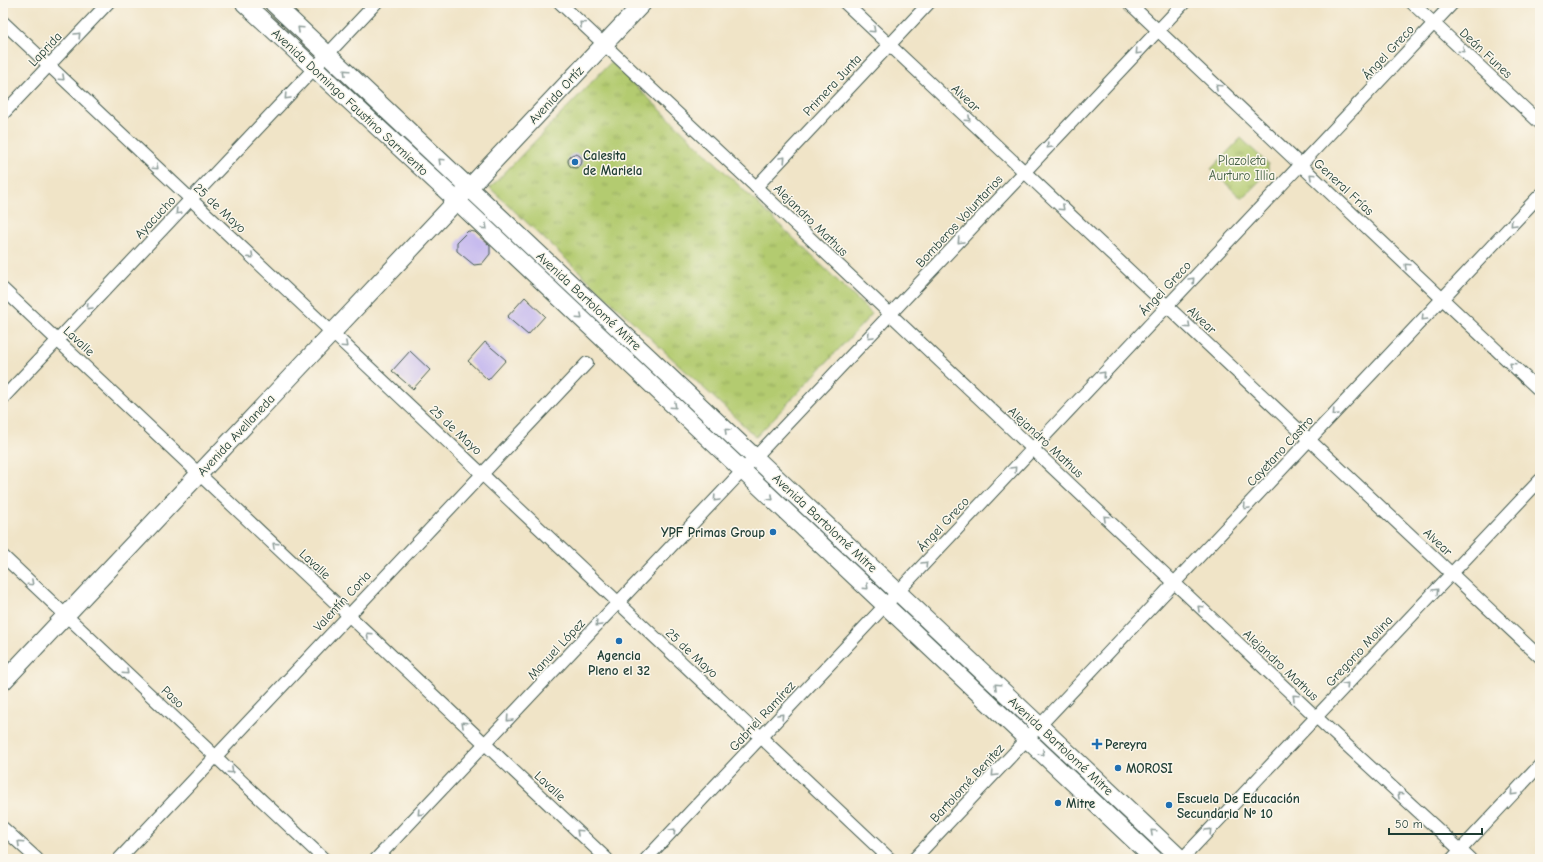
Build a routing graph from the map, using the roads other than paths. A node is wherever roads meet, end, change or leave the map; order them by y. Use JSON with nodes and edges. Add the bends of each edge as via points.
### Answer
{"nodes":[{"id":1,"x":108,"y":3,"type":"edge"},
{"id":2,"x":244,"y":3,"type":"edge"},
{"id":3,"x":273,"y":3,"type":"edge"},
{"id":4,"x":376,"y":3,"type":"edge"},
{"id":5,"x":560,"y":3,"type":"edge"},
{"id":6,"x":643,"y":3,"type":"edge"},
{"id":7,"x":845,"y":3,"type":"edge"},
{"id":8,"x":929,"y":3,"type":"edge"},
{"id":9,"x":1129,"y":3,"type":"edge"},
{"id":10,"x":1184,"y":3,"type":"edge"},
{"id":11,"x":1412,"y":3,"type":"edge"},
{"id":12,"x":1453,"y":3,"type":"edge"},
{"id":13,"x":3,"y":22,"type":"edge"},
{"id":14,"x":1434,"y":23,"type":"junction"},
{"id":15,"x":1158,"y":31,"type":"junction"},
{"id":16,"x":604,"y":44,"type":"junction"},
{"id":17,"x":890,"y":45,"type":"junction"},
{"id":18,"x":327,"y":54,"type":"junction"},
{"id":19,"x":49,"y":65,"type":"junction"},
{"id":20,"x":314,"y":69,"type":"junction"},
{"id":21,"x":3,"y":114,"type":"edge"},
{"id":22,"x":1540,"y":123,"type":"edge"},
{"id":23,"x":1300,"y":165,"type":"junction"},
{"id":24,"x":1024,"y":172,"type":"junction"},
{"id":25,"x":756,"y":187,"type":"junction"},
{"id":26,"x":469,"y":188,"type":"junction"},
{"id":27,"x":1540,"y":195,"type":"edge"},
{"id":28,"x":191,"y":199,"type":"junction"},
{"id":29,"x":457,"y":201,"type":"junction"},
{"id":30,"x":3,"y":289,"type":"edge"},
{"id":31,"x":1442,"y":299,"type":"junction"},
{"id":32,"x":1167,"y":307,"type":"junction"},
{"id":33,"x":890,"y":315,"type":"junction"},
{"id":34,"x":332,"y":333,"type":"junction"},
{"id":35,"x":58,"y":340,"type":"junction"},
{"id":36,"x":587,"y":363,"type":"dead end"},
{"id":37,"x":1540,"y":391,"type":"edge"},
{"id":38,"x":3,"y":398,"type":"edge"},
{"id":39,"x":1309,"y":440,"type":"junction"},
{"id":40,"x":1032,"y":449,"type":"junction"},
{"id":41,"x":755,"y":458,"type":"junction"},
{"id":42,"x":743,"y":471,"type":"junction"},
{"id":43,"x":199,"y":474,"type":"junction"},
{"id":44,"x":482,"y":474,"type":"junction"},
{"id":45,"x":1540,"y":480,"type":"edge"},
{"id":46,"x":3,"y":556,"type":"edge"},
{"id":47,"x":1451,"y":574,"type":"junction"},
{"id":48,"x":1174,"y":583,"type":"junction"},
{"id":49,"x":898,"y":592,"type":"junction"},
{"id":50,"x":618,"y":603,"type":"junction"},
{"id":51,"x":885,"y":605,"type":"junction"},
{"id":52,"x":66,"y":615,"type":"junction"},
{"id":53,"x":348,"y":615,"type":"junction"},
{"id":54,"x":1540,"y":657,"type":"edge"},
{"id":55,"x":3,"y":682,"type":"edge"},
{"id":56,"x":1316,"y":717,"type":"junction"},
{"id":57,"x":1040,"y":726,"type":"junction"},
{"id":58,"x":761,"y":737,"type":"junction"},
{"id":59,"x":1027,"y":739,"type":"junction"},
{"id":60,"x":485,"y":744,"type":"junction"},
{"id":61,"x":215,"y":757,"type":"junction"},
{"id":62,"x":1540,"y":765,"type":"edge"},
{"id":63,"x":3,"y":828,"type":"edge"},
{"id":64,"x":1461,"y":850,"type":"junction"},
{"id":65,"x":37,"y":859,"type":"edge"},
{"id":66,"x":118,"y":859,"type":"edge"},
{"id":67,"x":324,"y":859,"type":"edge"},
{"id":68,"x":376,"y":859,"type":"edge"},
{"id":69,"x":607,"y":859,"type":"edge"},
{"id":70,"x":646,"y":859,"type":"edge"},
{"id":71,"x":890,"y":859,"type":"edge"},
{"id":72,"x":914,"y":859,"type":"edge"},
{"id":73,"x":1154,"y":859,"type":"edge"},
{"id":74,"x":1182,"y":859,"type":"edge"},
{"id":75,"x":1452,"y":859,"type":"edge"},
{"id":76,"x":1470,"y":859,"type":"edge"}],
"edges":[{"from":19,"to":1,"type":"street","name":"Laprida","one_way":true},
{"from":2,"to":20,"type":"main road","name":"Avenida Domingo Faustino Sarmiento"},
{"from":18,"to":3,"type":"main road","name":"Avenida Domingo Faustino Sarmiento","one_way":true},
{"from":4,"to":18,"type":"street","name":"Ayacucho"},
{"from":16,"to":5,"type":"street","name":"Alejandro Mathus","one_way":true},
{"from":6,"to":16,"type":"main road","name":"Avenida Ortíz"},
{"from":7,"to":17,"type":"street","name":"Alvear","one_way":true},
{"from":8,"to":17,"type":"street","name":"Primera Junta"},
{"from":9,"to":15,"type":"street","name":"General Frías"},
{"from":10,"to":15,"type":"street","name":"Bomberos Voluntarios"},
{"from":11,"to":14,"type":"street","name":"Deán Funes"},
{"from":12,"to":14,"type":"street","name":"Ángel Greco"},
{"from":13,"to":19,"type":"street","name":"25 de Mayo"},
{"from":14,"to":22,"type":"street","name":"Deán Funes","one_way":true},
{"from":14,"to":23,"type":"street","name":"Ángel Greco"},
{"from":23,"to":15,"type":"street","name":"General Frías","one_way":true},
{"from":15,"to":24,"type":"street","name":"Bomberos Voluntarios","one_way":true},
{"from":16,"to":25,"type":"street","name":"Alejandro Mathus"},
{"from":16,"to":26,"type":"main road","name":"Avenida Ortíz"},
{"from":17,"to":24,"type":"street","name":"Alvear","one_way":true},
{"from":25,"to":17,"type":"street","name":"Primera Junta","one_way":true},
{"from":18,"to":20,"type":"street","name":"Ayacucho"},
{"from":26,"to":18,"type":"main road","name":"Avenida Domingo Faustino Sarmiento","one_way":true},
{"from":19,"to":21,"type":"street","name":"Laprida"},
{"from":19,"to":28,"type":"street","name":"25 de Mayo","one_way":true},
{"from":20,"to":28,"type":"street","name":"Ayacucho","one_way":true},
{"from":20,"to":29,"type":"main road","name":"Avenida Domingo Faustino Sarmiento"},
{"from":31,"to":23,"type":"street","name":"General Frías","one_way":true},
{"from":32,"to":23,"type":"street","name":"Ángel Greco","one_way":true},
{"from":24,"to":32,"type":"street","name":"Alvear","one_way":true},
{"from":24,"to":33,"type":"street","name":"Bomberos Voluntarios","one_way":true},
{"from":25,"to":33,"type":"street","name":"Alejandro Mathus"},
{"from":26,"to":29,"type":"main road","name":"Avenida Avellaneda"},
{"from":41,"to":26,"type":"main road","name":"Avenida Bartolomé Mitre","one_way":true},
{"from":27,"to":31,"type":"street","name":"Cayetano Castro","one_way":true},
{"from":28,"to":34,"type":"street","name":"25 de Mayo","one_way":true},
{"from":28,"to":35,"type":"street","name":"Ayacucho","one_way":true},
{"from":29,"to":34,"type":"main road","name":"Avenida Avellaneda"},
{"from":29,"to":42,"type":"main road","name":"Avenida Bartolomé Mitre","one_way":true},
{"from":30,"to":35,"type":"street","name":"Lavalle"},
{"from":37,"to":31,"type":"street","name":"General Frías","one_way":true},
{"from":31,"to":39,"type":"street","name":"Cayetano Castro","one_way":true},
{"from":32,"to":39,"type":"street","name":"Alvear","one_way":true},
{"from":40,"to":32,"type":"street","name":"Ángel Greco","one_way":true},
{"from":33,"to":40,"type":"street","name":"Alejandro Mathus"},
{"from":33,"to":41,"type":"street","name":"Bomberos Voluntarios","one_way":true},
{"from":34,"to":43,"type":"main road","name":"Avenida Avellaneda"},
{"from":34,"to":44,"type":"street","name":"25 de Mayo","one_way":true},
{"from":35,"to":38,"type":"street","name":"Ayacucho"},
{"from":35,"to":43,"type":"street","name":"Lavalle"},
{"from":36,"to":44,"type":"street","name":"Valentín Coria"},
{"from":39,"to":47,"type":"street","name":"Alvear"},
{"from":39,"to":48,"type":"street","name":"Cayetano Castro","one_way":true},
{"from":48,"to":40,"type":"street","name":"Alejandro Mathus","one_way":true},
{"from":49,"to":40,"type":"street","name":"Ángel Greco","one_way":true},
{"from":41,"to":42,"type":"street","name":"Manuel López"},
{"from":41,"to":49,"type":"main road","name":"Avenida Bartolomé Mitre"},
{"from":42,"to":50,"type":"street","name":"Manuel López","one_way":true},
{"from":42,"to":51,"type":"main road","name":"Avenida Bartolomé Mitre","one_way":true},
{"from":43,"to":52,"type":"main road","name":"Avenida Avellaneda"},
{"from":53,"to":43,"type":"street","name":"Lavalle","one_way":true},
{"from":44,"to":50,"type":"street","name":"25 de Mayo"},
{"from":44,"to":53,"type":"street","name":"Valentín Coria"},
{"from":45,"to":47,"type":"street","name":"Gregorio Molina"},
{"from":46,"to":52,"type":"street","name":"Paso","one_way":true},
{"from":47,"to":54,"type":"street","name":"Alvear"},
{"from":56,"to":47,"type":"street","name":"Gregorio Molina","one_way":true},
{"from":56,"to":48,"type":"street","name":"Alejandro Mathus","one_way":true},
{"from":48,"to":57,"type":"street","name":"Cayetano Castro"},
{"from":49,"to":51,"type":"street","name":"Gabriel Ramírez"},
{"from":57,"to":49,"type":"main road","name":"Avenida Bartolomé Mitre","one_way":true},
{"from":50,"to":58,"type":"street","name":"25 de Mayo"},
{"from":50,"to":60,"type":"street","name":"Manuel López","one_way":true},
{"from":58,"to":51,"type":"street","name":"Gabriel Ramírez","one_way":true},
{"from":51,"to":59,"type":"main road","name":"Avenida Bartolomé Mitre"},
{"from":52,"to":55,"type":"main road","name":"Avenida Avellaneda"},
{"from":52,"to":61,"type":"street","name":"Paso","one_way":true},
{"from":60,"to":53,"type":"street","name":"Lavalle","one_way":true},
{"from":53,"to":61,"type":"street","name":"Valentín Coria"},
{"from":64,"to":56,"type":"street","name":"Alejandro Mathus","one_way":true},
{"from":74,"to":56,"type":"street","name":"Gregorio Molina","one_way":true},
{"from":57,"to":59,"type":"street","name":"Bartolomé Benitez"},
{"from":74,"to":57,"type":"main road","name":"Avenida Bartolomé Mitre","one_way":true},
{"from":70,"to":58,"type":"street","name":"Gabriel Ramírez","one_way":true},
{"from":58,"to":71,"type":"street","name":"25 de Mayo"},
{"from":59,"to":72,"type":"street","name":"Bartolomé Benitez","one_way":true},
{"from":59,"to":73,"type":"main road","name":"Avenida Bartolomé Mitre","one_way":true},
{"from":60,"to":68,"type":"street","name":"Manuel López","one_way":true},
{"from":69,"to":60,"type":"street","name":"Lavalle","one_way":true},
{"from":61,"to":66,"type":"street","name":"Valentín Coria"},
{"from":61,"to":67,"type":"street","name":"Paso","one_way":true},
{"from":62,"to":64,"type":"street","one_way":true},
{"from":65,"to":63,"type":"street","one_way":true},
{"from":64,"to":75,"type":"street"},
{"from":64,"to":76,"type":"street","name":"Alejandro Mathus"}]}
